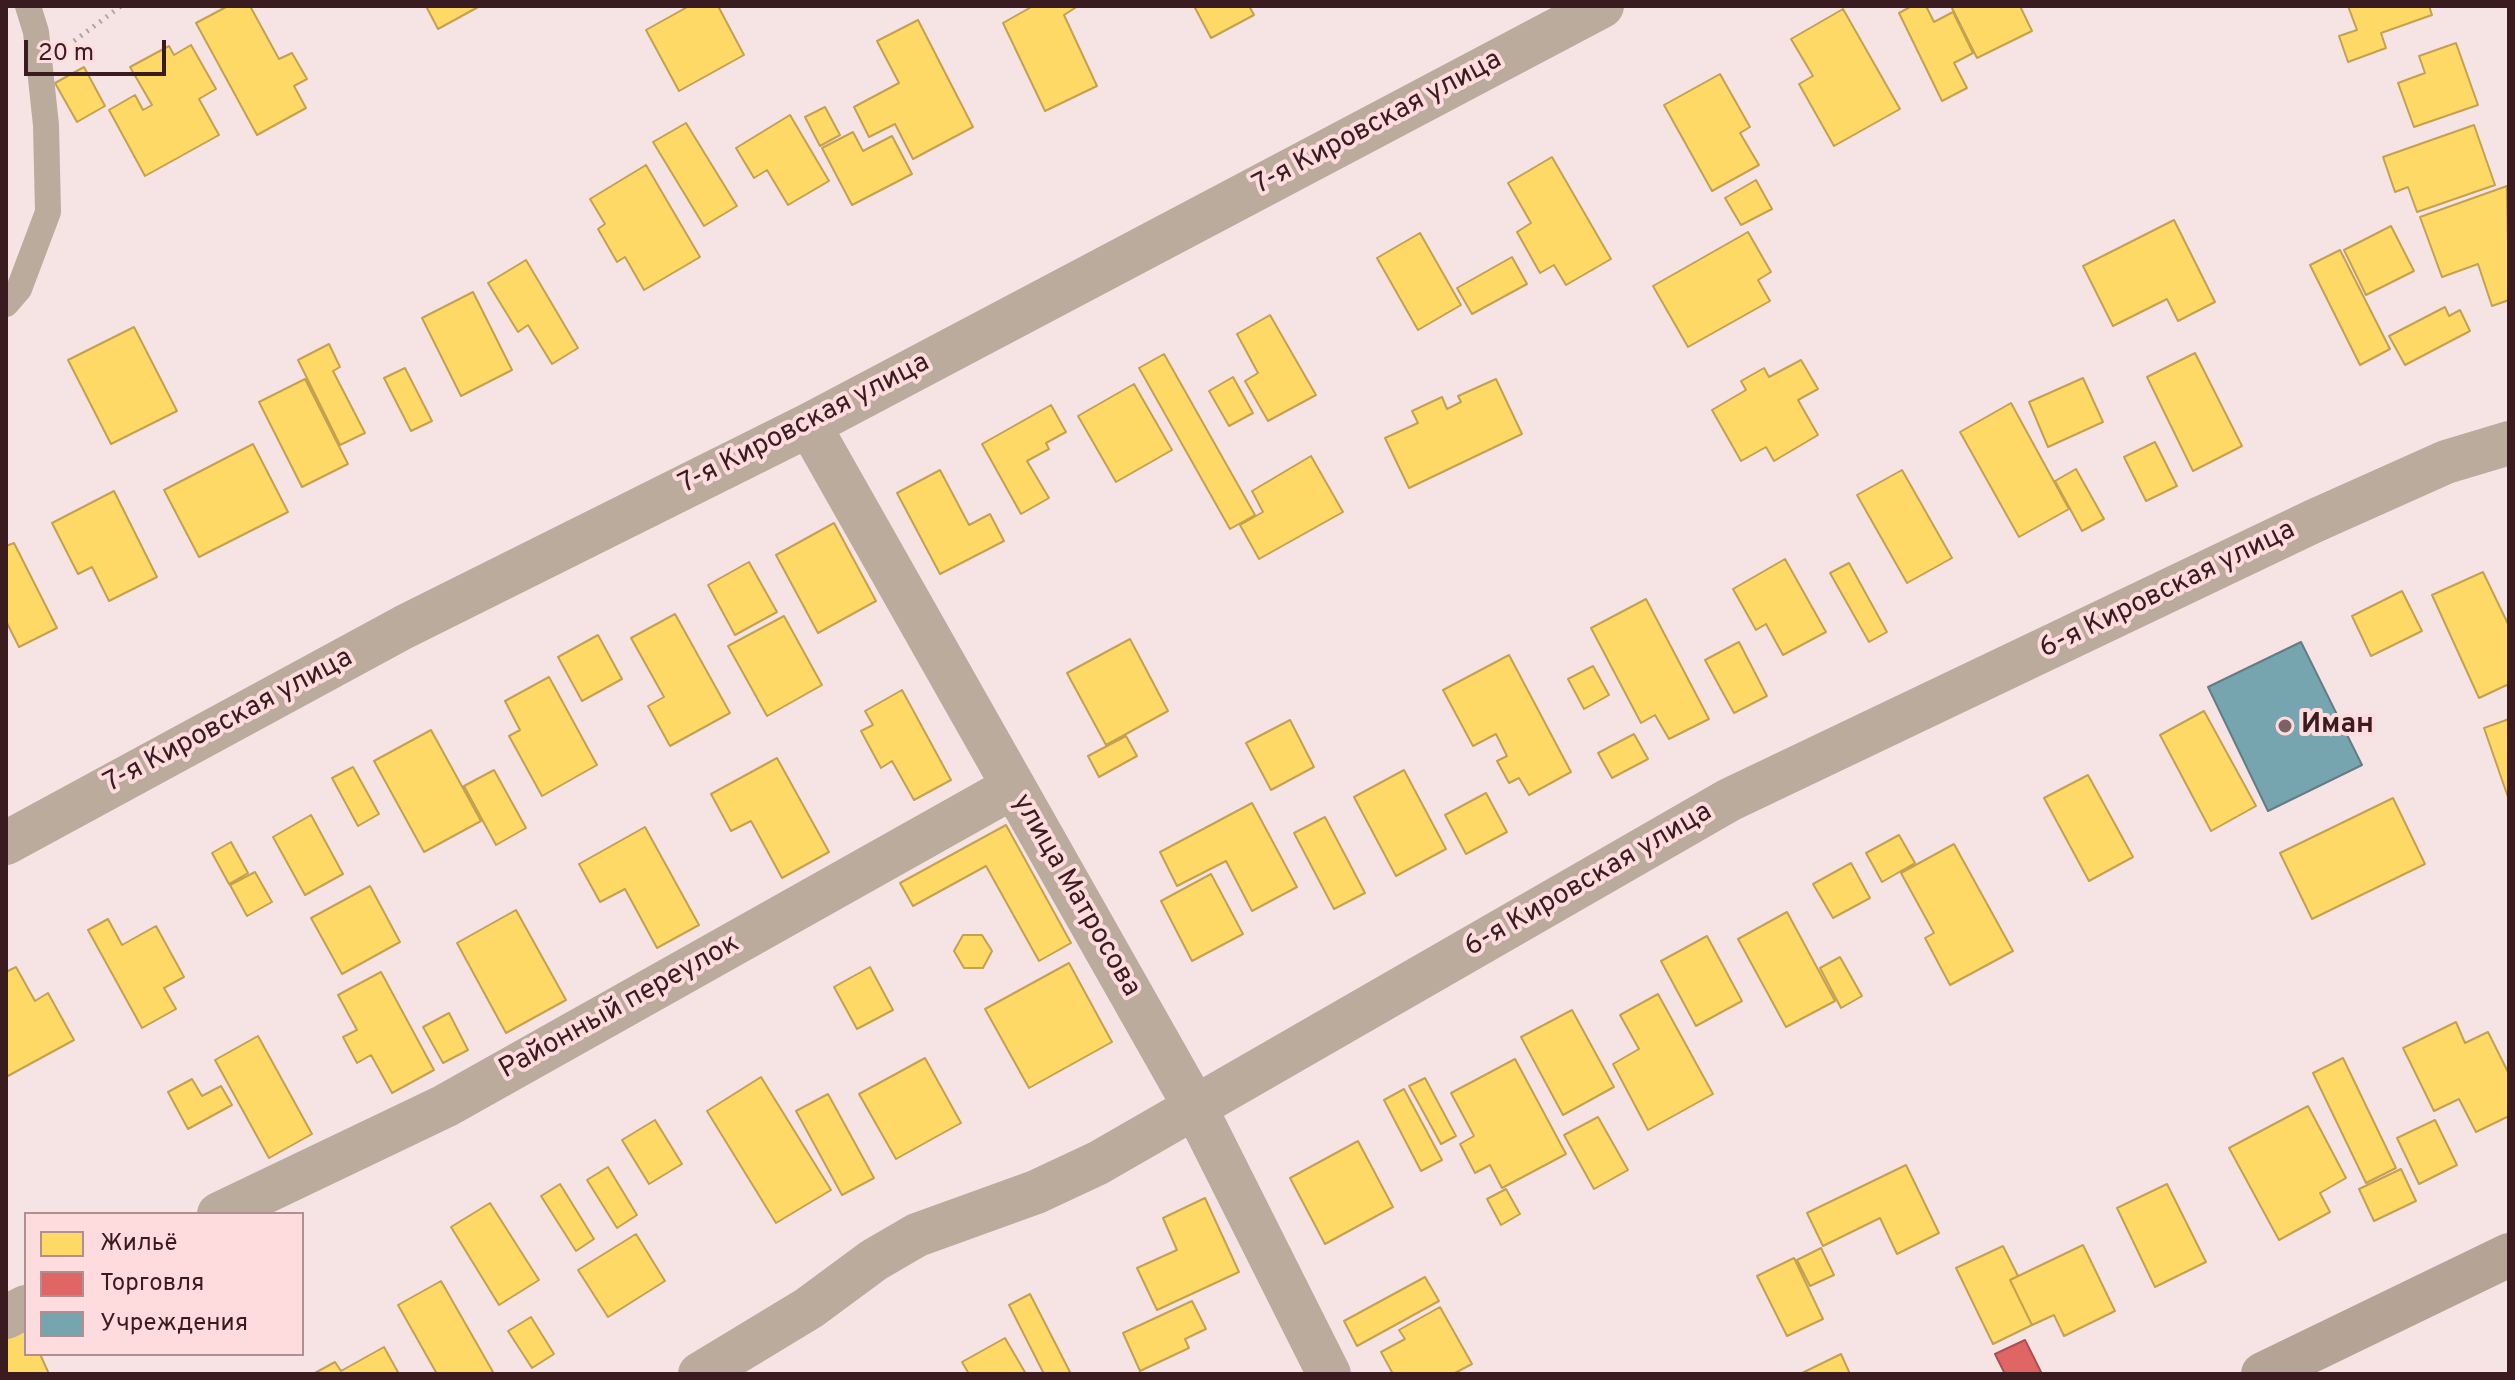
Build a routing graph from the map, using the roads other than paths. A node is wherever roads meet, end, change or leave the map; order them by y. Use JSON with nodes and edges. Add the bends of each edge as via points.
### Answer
{"nodes":[{"id":1,"x":28,"y":6,"type":"edge"},
{"id":2,"x":1602,"y":6,"type":"edge"},
{"id":3,"x":6,"y":304,"type":"edge"},
{"id":4,"x":809,"y":425,"type":"junction"},
{"id":5,"x":2509,"y":443,"type":"edge"},
{"id":6,"x":1013,"y":787,"type":"junction"},
{"id":7,"x":6,"y":843,"type":"edge"},
{"id":8,"x":1195,"y":1107,"type":"junction"},
{"id":9,"x":223,"y":1212,"type":"edge"},
{"id":10,"x":2509,"y":1255,"type":"edge"},
{"id":11,"x":24,"y":1308,"type":"edge"},
{"id":12,"x":6,"y":1317,"type":"edge"},
{"id":13,"x":700,"y":1374,"type":"edge"},
{"id":14,"x":1329,"y":1374,"type":"edge"},
{"id":15,"x":2263,"y":1374,"type":"edge"}],
"edges":[{"from":1,"to":3,"type":"lane","via":[[46,125],[48,212],[19,289]]},
{"from":2,"to":4,"type":"street","name":"7-я Кировская улица"},
{"from":4,"to":6,"type":"street","name":"улица Матросова"},
{"from":4,"to":7,"type":"street","name":"7-я Кировская улица","via":[[404,627]]},
{"from":5,"to":8,"type":"street","name":"6-я Кировская улица","via":[[2446,462],[2314,521],[1729,800]]},
{"from":6,"to":8,"type":"street","name":"улица Матросова"},
{"from":6,"to":9,"type":"street","name":"Районный переулок","via":[[445,1106]]},
{"from":8,"to":13,"type":"street","name":"6-я Кировская улица","via":[[1036,1192],[917,1235]]},
{"from":8,"to":14,"type":"street","name":"улица Матросова"},
{"from":10,"to":15,"type":"main road"},
{"from":11,"to":12,"type":"street"}]}
